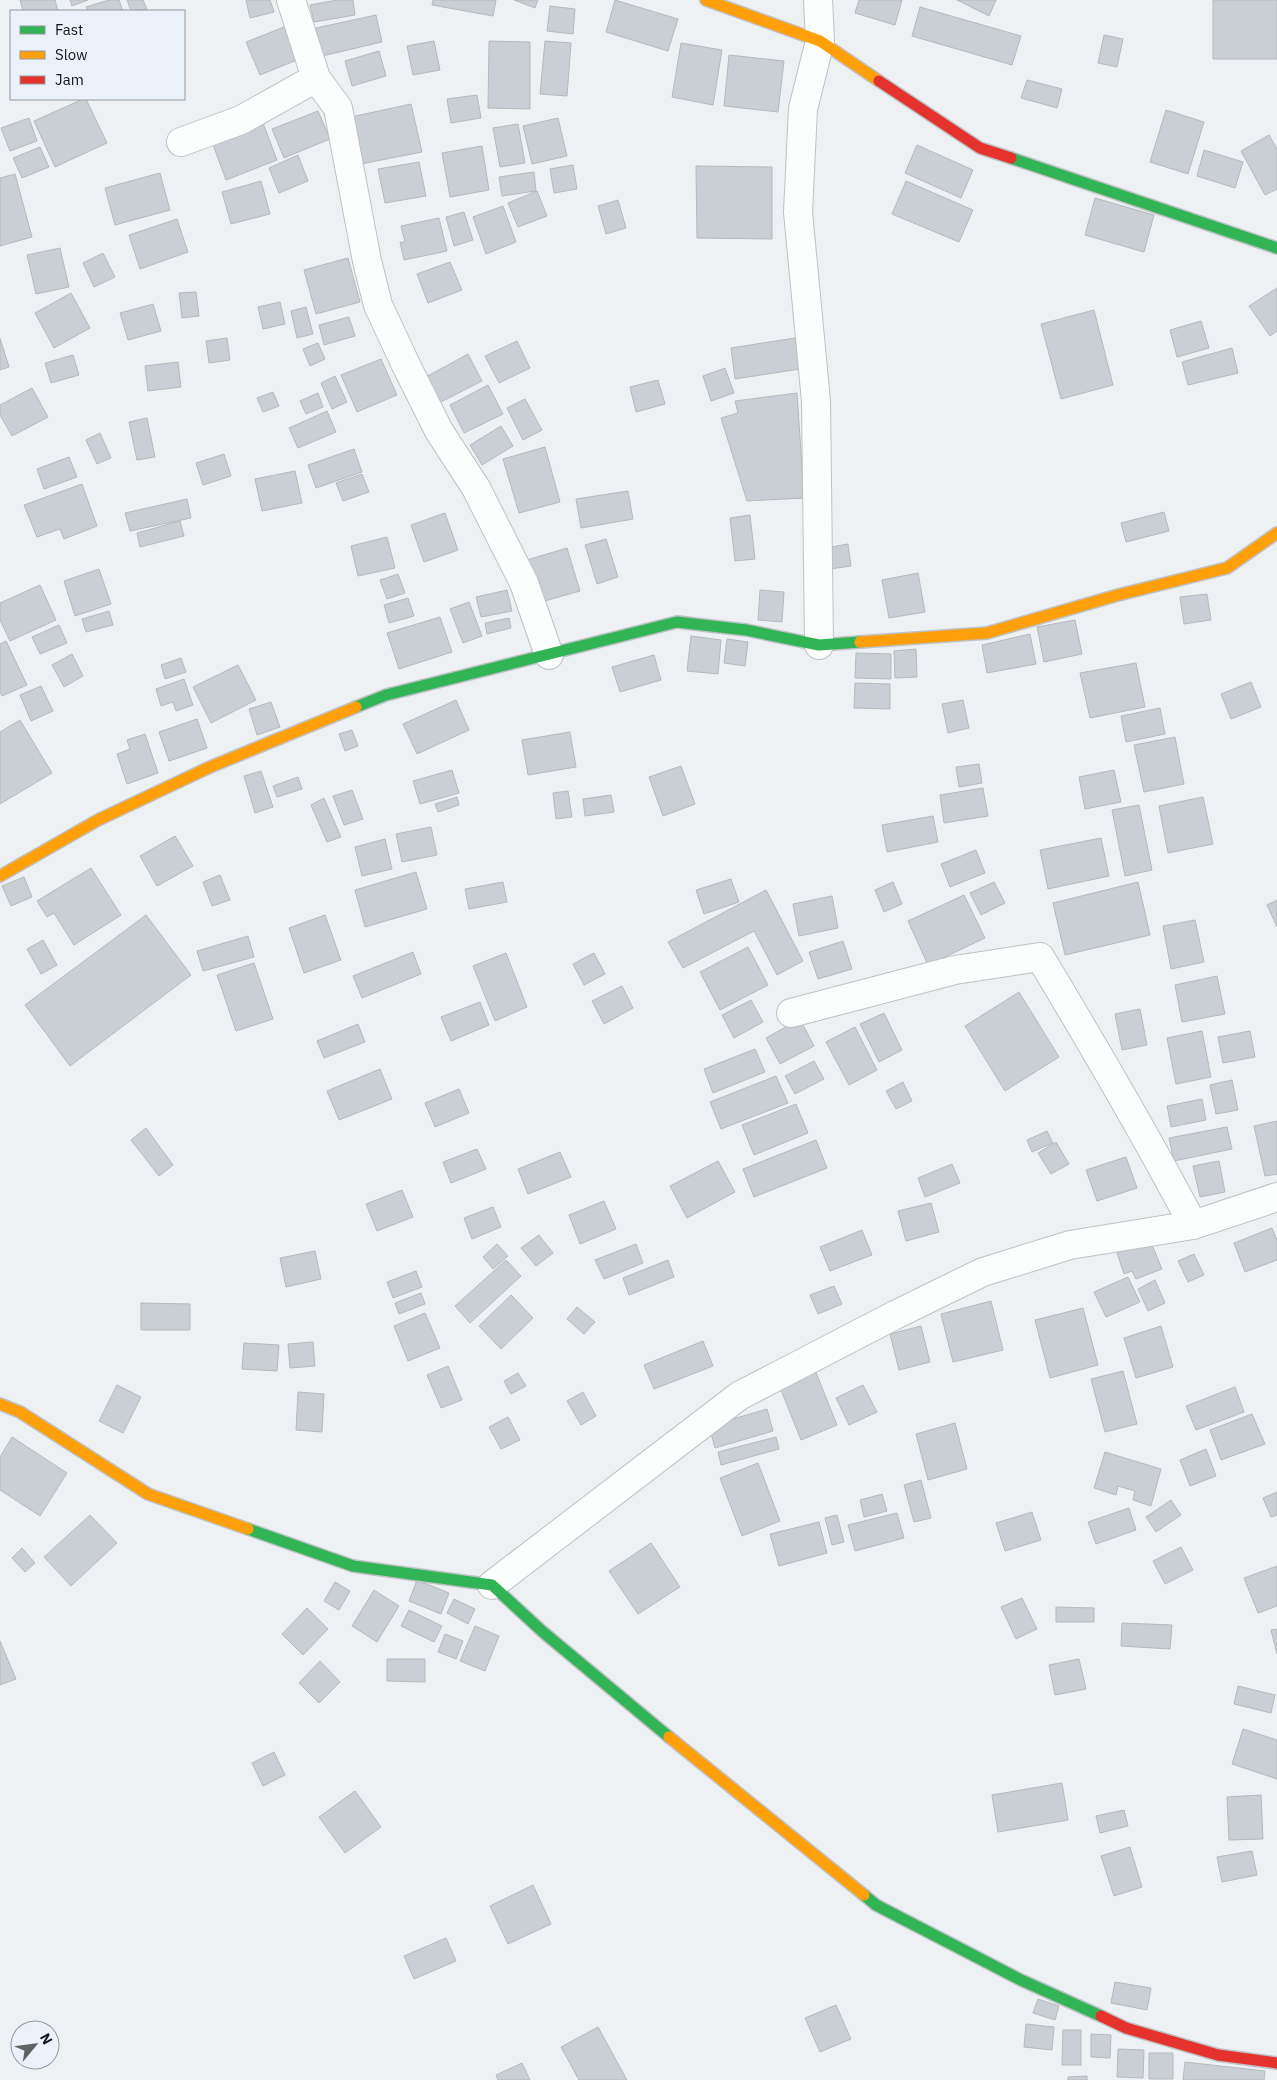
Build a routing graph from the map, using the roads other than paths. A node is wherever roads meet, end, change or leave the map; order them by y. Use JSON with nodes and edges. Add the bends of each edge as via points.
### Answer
{"nodes":[{"id":1,"x":291,"y":0,"type":"edge"},
{"id":2,"x":706,"y":0,"type":"edge"},
{"id":3,"x":818,"y":0,"type":"edge"},
{"id":4,"x":820,"y":40,"type":"junction"},
{"id":5,"x":316,"y":78,"type":"junction"},
{"id":6,"x":181,"y":142,"type":"dead end"},
{"id":7,"x":1277,"y":248,"type":"edge"},
{"id":8,"x":1277,"y":533,"type":"edge"},
{"id":9,"x":818,"y":645,"type":"junction"},
{"id":10,"x":549,"y":655,"type":"junction"},
{"id":11,"x":0,"y":876,"type":"edge"},
{"id":12,"x":791,"y":1013,"type":"dead end"},
{"id":13,"x":1277,"y":1197,"type":"edge"},
{"id":14,"x":1192,"y":1225,"type":"junction"},
{"id":15,"x":0,"y":1404,"type":"edge"},
{"id":16,"x":492,"y":1585,"type":"junction"},
{"id":17,"x":1277,"y":2063,"type":"edge"}],
"edges":[{"from":1,"to":5,"type":"street"},
{"from":2,"to":4,"type":"street"},
{"from":3,"to":4,"type":"street"},
{"from":4,"to":7,"type":"street","via":[[980,148]]},
{"from":4,"to":9,"type":"street","via":[[803,109],[798,212],[816,401]]},
{"from":5,"to":6,"type":"street","via":[[241,120]]},
{"from":5,"to":10,"type":"street","via":[[338,108],[378,305],[439,431],[476,488],[524,582]]},
{"from":8,"to":9,"type":"street","via":[[1227,568],[987,633]]},
{"from":9,"to":10,"type":"street","via":[[746,630],[677,622]]},
{"from":10,"to":11,"type":"street","via":[[386,695],[210,767],[98,820]]},
{"from":12,"to":14,"type":"street","via":[[955,970],[1040,957],[1112,1076]]},
{"from":13,"to":14,"type":"street"},
{"from":14,"to":16,"type":"street","via":[[1070,1245],[983,1272],[895,1315],[739,1396]]},
{"from":15,"to":16,"type":"street","via":[[20,1412],[148,1494],[353,1566]]},
{"from":16,"to":17,"type":"street","via":[[643,1716],[876,1905],[1021,1980],[1126,2028],[1218,2055]]}]}
